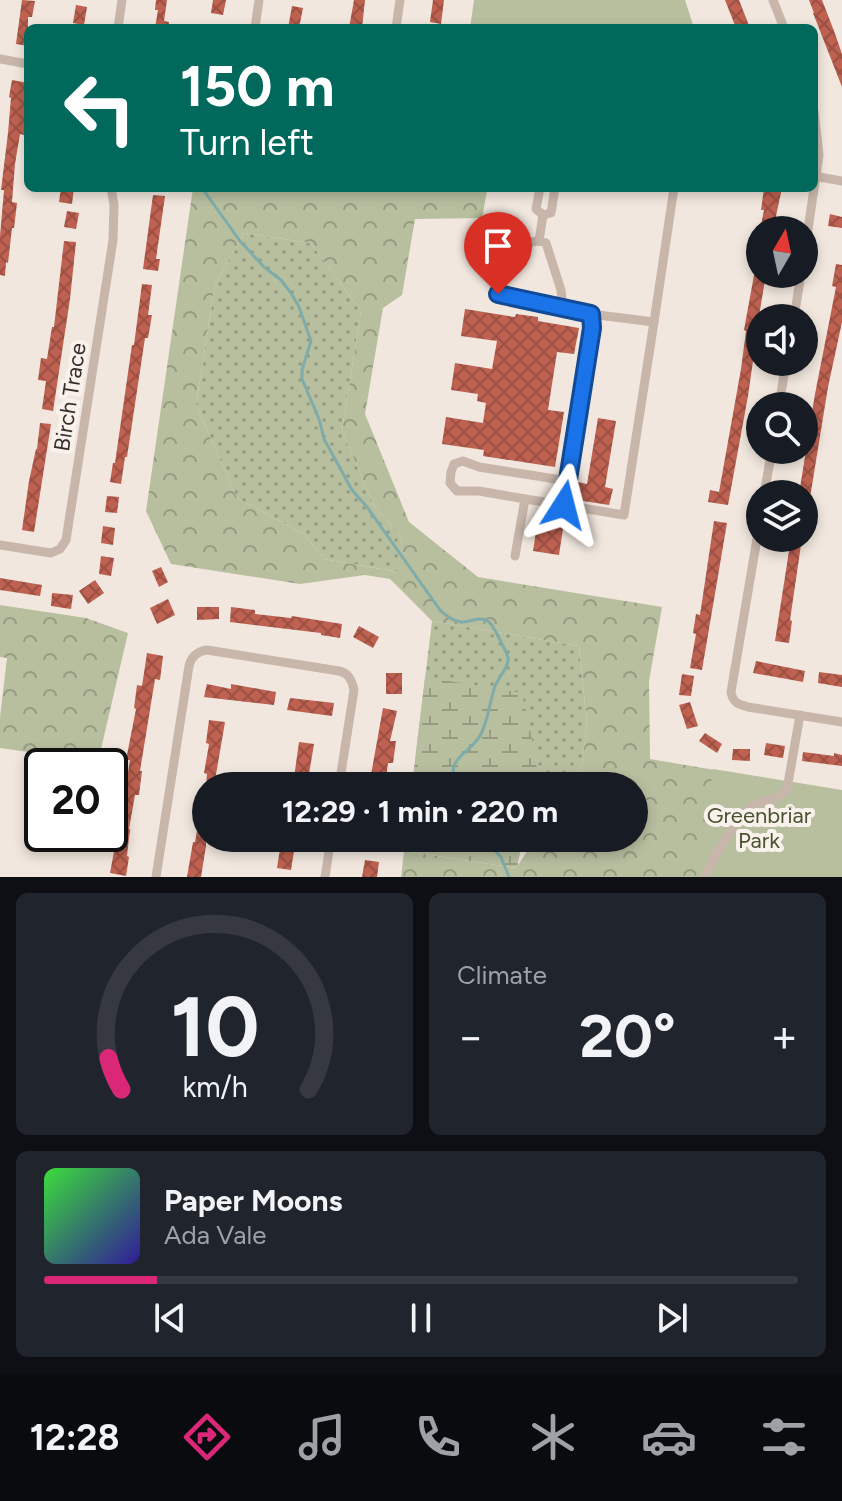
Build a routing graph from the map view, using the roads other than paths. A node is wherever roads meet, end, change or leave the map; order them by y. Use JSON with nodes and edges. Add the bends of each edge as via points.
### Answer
{"nodes":[{"id":1,"x":122,"y":0,"type":"edge"},
{"id":2,"x":259,"y":0,"type":"edge"},
{"id":3,"x":400,"y":0,"type":"edge"},
{"id":4,"x":773,"y":0,"type":"edge"},
{"id":5,"x":119,"y":24,"type":"edge"},
{"id":6,"x":256,"y":24,"type":"edge"},
{"id":7,"x":397,"y":24,"type":"edge"},
{"id":8,"x":782,"y":24,"type":"edge"},
{"id":9,"x":0,"y":59,"type":"edge"},
{"id":10,"x":24,"y":63,"type":"edge"},
{"id":11,"x":818,"y":177,"type":"edge"},
{"id":12,"x":842,"y":181,"type":"edge"},
{"id":13,"x":112,"y":192,"type":"edge"},
{"id":14,"x":539,"y":192,"type":"edge"},
{"id":15,"x":554,"y":192,"type":"edge"},
{"id":16,"x":673,"y":192,"type":"edge"},
{"id":17,"x":813,"y":192,"type":"edge"},
{"id":18,"x":543,"y":215,"type":"junction"},
{"id":19,"x":810,"y":216,"type":"edge"},
{"id":20,"x":539,"y":241,"type":"junction"},
{"id":21,"x":563,"y":307,"type":"junction"},
{"id":22,"x":591,"y":314,"type":"junction"},
{"id":23,"x":654,"y":322,"type":"junction"},
{"id":24,"x":568,"y":481,"type":"junction"},
{"id":25,"x":525,"y":499,"type":"junction"},
{"id":26,"x":564,"y":505,"type":"junction"},
{"id":27,"x":0,"y":545,"type":"edge"},
{"id":28,"x":755,"y":552,"type":"edge"},
{"id":29,"x":515,"y":556,"type":"dead end"},
{"id":30,"x":800,"y":715,"type":"junction"},
{"id":31,"x":842,"y":722,"type":"edge"},
{"id":32,"x":341,"y":772,"type":"edge"},
{"id":33,"x":329,"y":852,"type":"edge"},
{"id":34,"x":156,"y":877,"type":"edge"},
{"id":35,"x":325,"y":877,"type":"edge"},
{"id":36,"x":705,"y":877,"type":"edge"}],
"edges":[{"from":1,"to":5,"type":"street"},
{"from":2,"to":6,"type":"street"},
{"from":3,"to":7,"type":"street"},
{"from":4,"to":8,"type":"street"},
{"from":9,"to":10,"type":"street"},
{"from":11,"to":12,"type":"street"},
{"from":13,"to":27,"type":"street","name":"Birch Trace","via":[[113,240],[66,540],[51,553]]},
{"from":14,"to":18,"type":"street","via":[[536,209]]},
{"from":15,"to":18,"type":"street","via":[[551,213]]},
{"from":16,"to":23,"type":"street"},
{"from":17,"to":19,"type":"street"},
{"from":18,"to":20,"type":"street"},
{"from":20,"to":21,"type":"street","via":[[546,243]]},
{"from":20,"to":21,"type":"street","via":[[531,242],[503,276],[498,294]]},
{"from":21,"to":22,"type":"street"},
{"from":22,"to":23,"type":"street"},
{"from":22,"to":24,"type":"street"},
{"from":23,"to":26,"type":"street","via":[[624,515]]},
{"from":24,"to":25,"type":"street","via":[[463,461],[454,464],[450,483],[457,491]]},
{"from":24,"to":26,"type":"street"},
{"from":25,"to":26,"type":"street"},
{"from":25,"to":29,"type":"street"},
{"from":28,"to":30,"type":"street","via":[[732,697],[748,707]]},
{"from":30,"to":31,"type":"street"},
{"from":30,"to":36,"type":"street","via":[[787,789],[743,814]]},
{"from":32,"to":34,"type":"street","via":[[354,690],[347,674],[207,650],[198,653],[189,666]]},
{"from":33,"to":35,"type":"street"}]}
